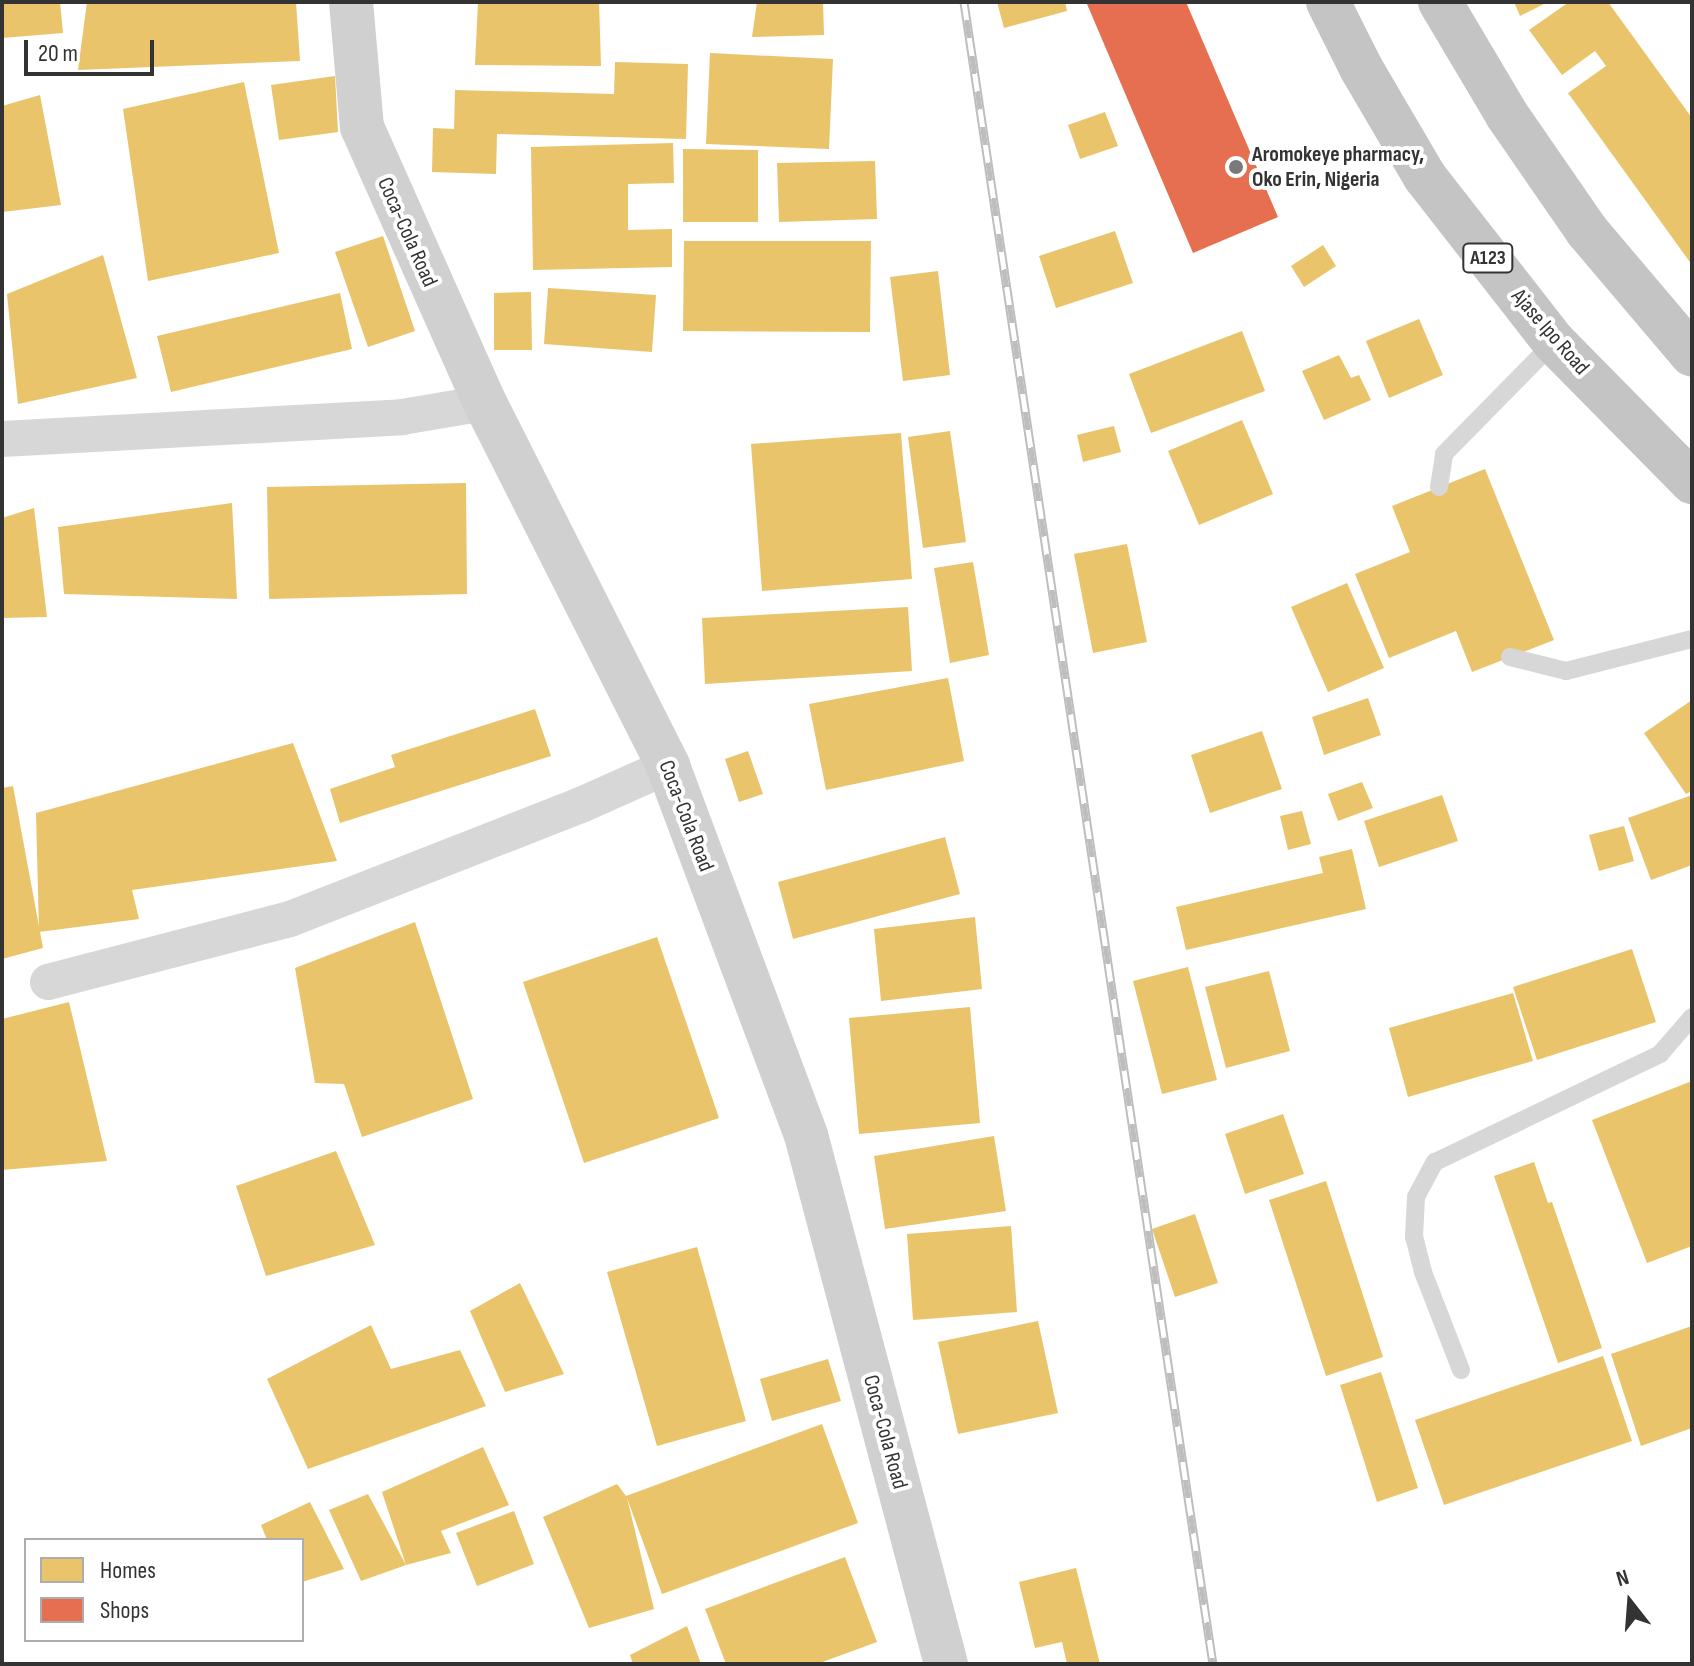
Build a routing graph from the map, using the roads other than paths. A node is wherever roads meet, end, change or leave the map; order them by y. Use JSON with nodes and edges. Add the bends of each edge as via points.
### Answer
{"nodes":[{"id":1,"x":351,"y":2,"type":"edge"},
{"id":2,"x":1328,"y":2,"type":"edge"},
{"id":3,"x":1440,"y":2,"type":"edge"},
{"id":4,"x":1554,"y":342,"type":"junction"},
{"id":5,"x":1692,"y":355,"type":"edge"},
{"id":6,"x":485,"y":403,"type":"junction"},
{"id":7,"x":2,"y":439,"type":"edge"},
{"id":8,"x":1692,"y":482,"type":"edge"},
{"id":9,"x":1439,"y":487,"type":"dead end"},
{"id":10,"x":1692,"y":639,"type":"edge"},
{"id":11,"x":1510,"y":657,"type":"dead end"},
{"id":12,"x":668,"y":766,"type":"junction"},
{"id":13,"x":48,"y":982,"type":"dead end"},
{"id":14,"x":1692,"y":1017,"type":"edge"},
{"id":15,"x":1461,"y":1370,"type":"dead end"},
{"id":16,"x":946,"y":1664,"type":"edge"}],
"edges":[{"from":1,"to":6,"type":"street","name":"Coca-Cola Road","via":[[362,127]]},
{"from":2,"to":4,"type":"highway","name":"Ajase Ipo Road","number":"A123","via":[[1425,177]]},
{"from":3,"to":5,"type":"highway","via":[[1507,115],[1587,231]]},
{"from":4,"to":8,"type":"highway","name":"Ajase Ipo Road","number":"A123"},
{"from":4,"to":9,"type":"lane","via":[[1444,454]]},
{"from":6,"to":7,"type":"street","via":[[402,417]]},
{"from":6,"to":12,"type":"street","name":"Coca-Cola Road"},
{"from":10,"to":11,"type":"lane","via":[[1566,671]]},
{"from":12,"to":13,"type":"street","via":[[290,919]]},
{"from":12,"to":16,"type":"street","name":"Coca-Cola Road","via":[[806,1135]]},
{"from":14,"to":15,"type":"lane","via":[[1660,1054],[1435,1162],[1416,1197],[1414,1237]]}]}
